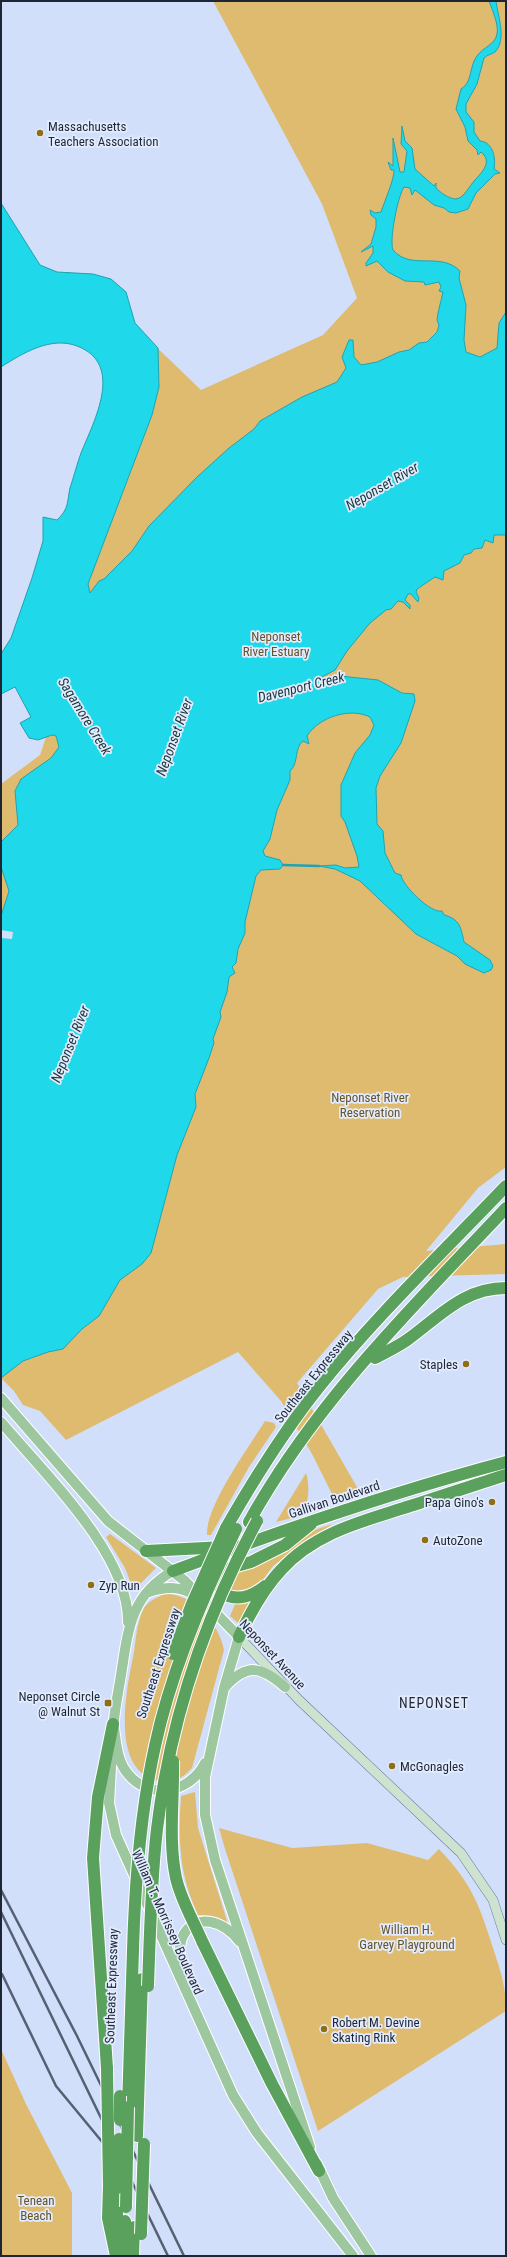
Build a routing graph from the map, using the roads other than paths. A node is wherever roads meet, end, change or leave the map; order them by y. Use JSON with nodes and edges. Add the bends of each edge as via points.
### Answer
{"nodes":[{"id":1,"x":506,"y":1186,"type":"edge"},
{"id":2,"x":506,"y":1196,"type":"edge"},
{"id":3,"x":506,"y":1208,"type":"edge"},
{"id":4,"x":506,"y":1219,"type":"edge"},
{"id":5,"x":506,"y":1288,"type":"edge"},
{"id":6,"x":375,"y":1358,"type":"junction"},
{"id":7,"x":1,"y":1398,"type":"edge"},
{"id":8,"x":317,"y":1409,"type":"junction"},
{"id":9,"x":1,"y":1422,"type":"edge"},
{"id":10,"x":286,"y":1451,"type":"junction"},
{"id":11,"x":506,"y":1458,"type":"edge"},
{"id":12,"x":506,"y":1462,"type":"edge"},
{"id":13,"x":478,"y":1469,"type":"junction"},
{"id":14,"x":506,"y":1475,"type":"edge"},
{"id":15,"x":317,"y":1519,"type":"junction"},
{"id":16,"x":253,"y":1521,"type":"junction"},
{"id":17,"x":255,"y":1540,"type":"junction"},
{"id":18,"x":146,"y":1551,"type":"junction"},
{"id":19,"x":173,"y":1571,"type":"junction"},
{"id":20,"x":272,"y":1580,"type":"junction"},
{"id":21,"x":146,"y":1593,"type":"junction"},
{"id":22,"x":212,"y":1608,"type":"junction"},
{"id":23,"x":128,"y":1632,"type":"junction"},
{"id":24,"x":240,"y":1637,"type":"junction"},
{"id":25,"x":285,"y":1687,"type":"junction"},
{"id":26,"x":224,"y":1688,"type":"junction"},
{"id":27,"x":113,"y":1724,"type":"junction"},
{"id":28,"x":172,"y":1746,"type":"junction"},
{"id":29,"x":209,"y":1754,"type":"junction"},
{"id":30,"x":506,"y":1940,"type":"edge"},
{"id":31,"x":130,"y":1946,"type":"junction"},
{"id":32,"x":246,"y":1954,"type":"junction"},
{"id":33,"x":145,"y":1982,"type":"junction"},
{"id":34,"x":183,"y":1987,"type":"junction"},
{"id":35,"x":319,"y":2171,"type":"junction"},
{"id":36,"x":113,"y":2187,"type":"junction"},
{"id":37,"x":137,"y":2230,"type":"junction"},
{"id":38,"x":116,"y":2256,"type":"edge"},
{"id":39,"x":124,"y":2256,"type":"edge"},
{"id":40,"x":133,"y":2256,"type":"edge"},
{"id":41,"x":140,"y":2256,"type":"edge"},
{"id":42,"x":353,"y":2256,"type":"edge"},
{"id":43,"x":371,"y":2256,"type":"edge"}],
"edges":[{"from":1,"to":8,"type":"highway","name":"Southeast Expressway","via":[[358,1342]]},
{"from":2,"to":8,"type":"highway","via":[[363,1347]]},
{"from":3,"to":8,"type":"highway"},
{"from":4,"to":6,"type":"highway","name":"Southeast Expressway"},
{"from":5,"to":6,"type":"highway","via":[[487,1290],[461,1299],[408,1339]]},
{"from":6,"to":8,"type":"highway","name":"Southeast Expressway"},
{"from":7,"to":18,"type":"main road","name":"Neponset Avenue","via":[[108,1521]]},
{"from":8,"to":10,"type":"highway","name":"Southeast Expressway"},
{"from":8,"to":10,"type":"highway","name":"Southeast Expressway"},
{"from":9,"to":23,"type":"main road","via":[[76,1511],[110,1560],[125,1598]]},
{"from":10,"to":16,"type":"highway","name":"Southeast Expressway"},
{"from":10,"to":31,"type":"highway","name":"Southeast Expressway","bridge":true,"via":[[231,1529],[181,1632],[155,1716],[142,1775],[132,1845]]},
{"from":11,"to":13,"type":"highway"},
{"from":12,"to":13,"type":"highway","name":"Gallivan Boulevard"},
{"from":13,"to":15,"type":"highway","name":"Gallivan Boulevard"},
{"from":14,"to":20,"type":"highway","via":[[342,1528],[304,1549]]},
{"from":15,"to":17,"type":"highway","name":"Gallivan Boulevard"},
{"from":15,"to":20,"type":"highway","via":[[285,1545],[251,1562],[226,1569],[221,1575],[219,1587],[226,1595],[242,1597],[255,1593]]},
{"from":16,"to":28,"type":"highway","name":"Southeast Expressway","bridge":true,"via":[[206,1631],[187,1688]]},
{"from":16,"to":33,"type":"highway","via":[[221,1576],[200,1628],[168,1728],[150,1830],[146,1876]]},
{"from":17,"to":18,"type":"highway","via":[[215,1548]]},
{"from":17,"to":19,"type":"highway","name":"Gallivan Boulevard"},
{"from":18,"to":19,"type":"main road","name":"Neponset Avenue"},
{"from":19,"to":21,"type":"main road","name":"William T. Morrissey Boulevard"},
{"from":19,"to":22,"type":"main road","name":"Neponset Avenue"},
{"from":20,"to":24,"type":"highway","via":[[256,1604]]},
{"from":21,"to":22,"type":"main road","via":[[163,1588],[178,1588],[195,1595]]},
{"from":21,"to":23,"type":"main road","name":"William T. Morrissey Boulevard","via":[[135,1610]]},
{"from":22,"to":24,"type":"main road","name":"Neponset Avenue"},
{"from":23,"to":27,"type":"main road","name":"William T. Morrissey Boulevard"},
{"from":24,"to":25,"type":"main road","name":"Neponset Avenue"},
{"from":24,"to":26,"type":"main road"},
{"from":25,"to":26,"type":"main road","via":[[265,1672],[250,1669],[235,1677]]},
{"from":25,"to":30,"type":"main road","name":"Neponset Avenue","via":[[461,1852],[493,1900]]},
{"from":26,"to":29,"type":"main road"},
{"from":27,"to":29,"type":"main road","via":[[118,1754],[124,1769],[144,1786],[165,1791],[183,1786],[198,1775]]},
{"from":27,"to":34,"type":"main road","name":"William T. Morrissey Boulevard","via":[[109,1803],[113,1827]]},
{"from":27,"to":36,"type":"highway","bridge":true,"via":[[98,1797],[94,1858]]},
{"from":28,"to":33,"type":"highway","name":"Southeast Expressway","bridge":true,"via":[[155,1846]]},
{"from":28,"to":35,"type":"highway","bridge":true,"via":[[172,1839],[174,1866],[181,1892],[202,1941],[272,2084]]},
{"from":29,"to":32,"type":"main road","via":[[204,1784],[206,1823],[215,1860]]},
{"from":31,"to":36,"type":"highway","name":"Southeast Expressway","bridge":true},
{"from":31,"to":39,"type":"highway","bridge":true},
{"from":32,"to":34,"type":"main road","via":[[239,1940],[225,1926],[209,1921],[192,1926],[182,1939],[180,1949]]},
{"from":32,"to":35,"type":"main road"},
{"from":33,"to":37,"type":"highway","name":"Southeast Expressway","bridge":true},
{"from":34,"to":42,"type":"main road","name":"William T. Morrissey Boulevard","via":[[240,2108],[257,2134]]},
{"from":35,"to":43,"type":"main road","via":[[333,2198]]},
{"from":36,"to":38,"type":"highway","via":[[108,2218]]},
{"from":37,"to":40,"type":"highway"},
{"from":37,"to":41,"type":"highway","name":"Southeast Expressway"}]}
